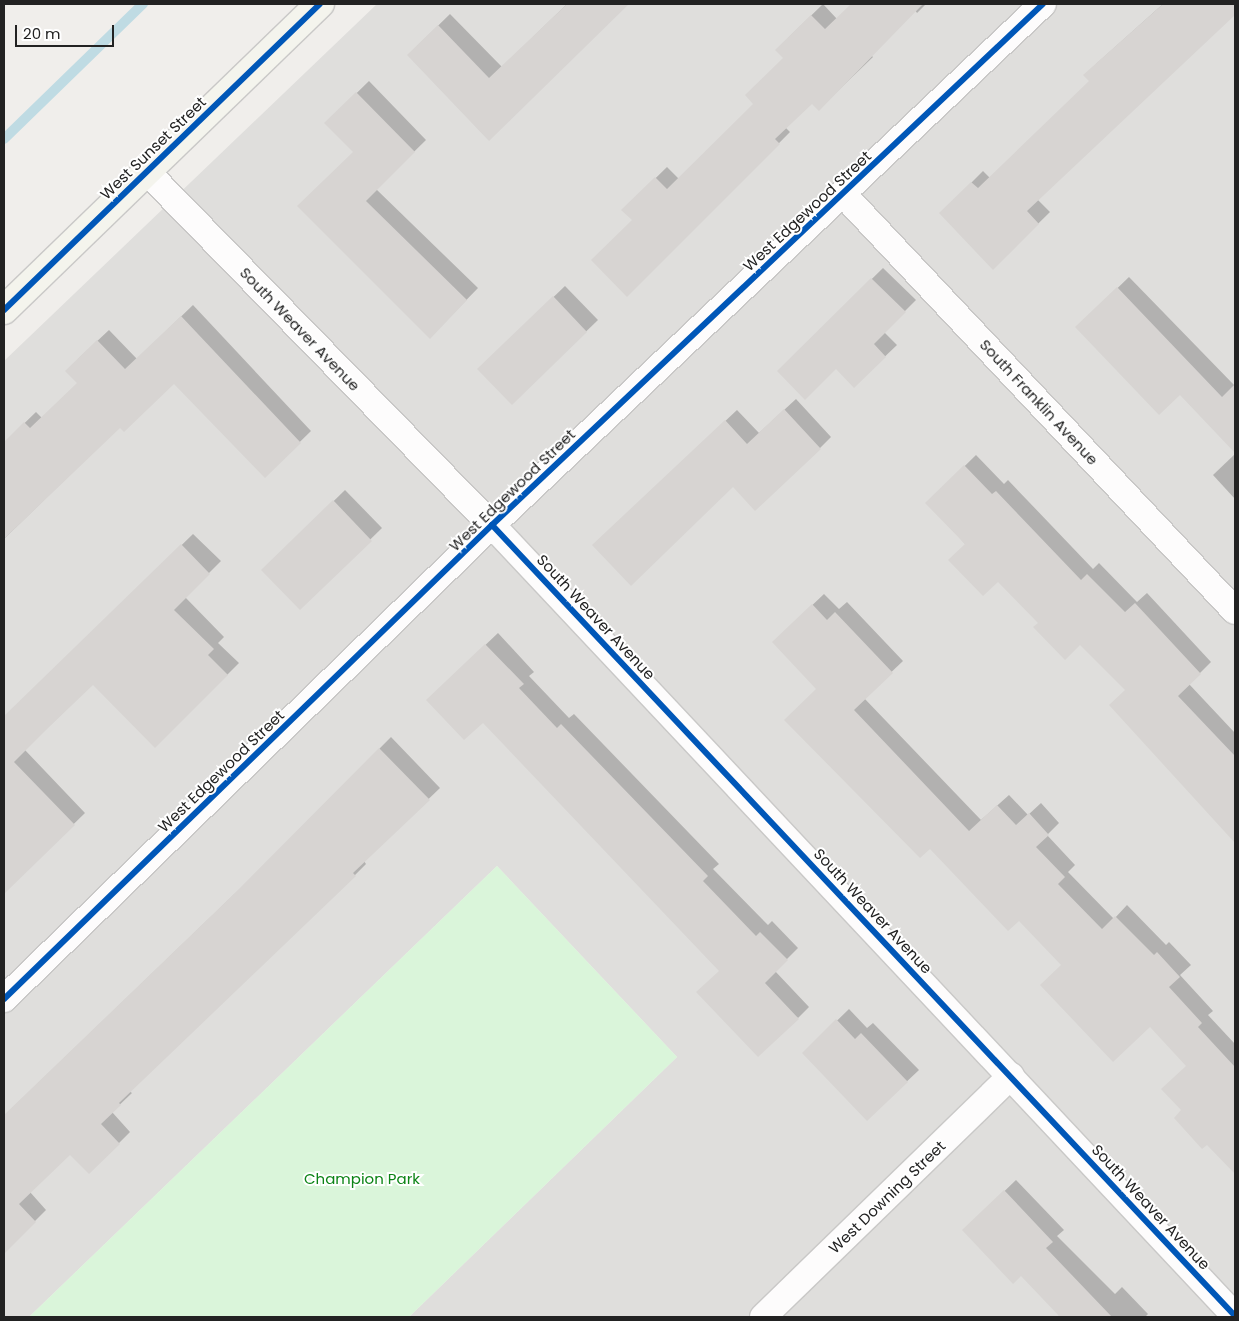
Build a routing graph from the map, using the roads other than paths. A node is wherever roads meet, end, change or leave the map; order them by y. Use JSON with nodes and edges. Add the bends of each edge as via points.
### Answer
{"nodes":[{"id":1,"x":320,"y":4,"type":"edge"},
{"id":2,"x":1043,"y":4,"type":"edge"},
{"id":3,"x":147,"y":172,"type":"junction"},
{"id":4,"x":843,"y":194,"type":"junction"},
{"id":5,"x":4,"y":310,"type":"edge"},
{"id":6,"x":492,"y":525,"type":"junction"},
{"id":7,"x":1235,"y":611,"type":"edge"},
{"id":8,"x":4,"y":999,"type":"edge"},
{"id":9,"x":1011,"y":1076,"type":"junction"},
{"id":10,"x":1235,"y":1316,"type":"edge"},
{"id":11,"x":763,"y":1317,"type":"edge"}],
"edges":[{"from":1,"to":3,"type":"main road","name":"West Sunset Street"},
{"from":2,"to":4,"type":"street","name":"West Edgewood Street"},
{"from":3,"to":5,"type":"main road","name":"West Sunset Street"},
{"from":3,"to":6,"type":"street","name":"South Weaver Avenue"},
{"from":4,"to":6,"type":"street","name":"West Edgewood Street"},
{"from":4,"to":7,"type":"street","name":"South Franklin Avenue"},
{"from":6,"to":8,"type":"street","name":"West Edgewood Street"},
{"from":6,"to":9,"type":"street","name":"South Weaver Avenue"},
{"from":9,"to":10,"type":"street","name":"South Weaver Avenue"},
{"from":9,"to":11,"type":"street","name":"West Downing Street"}]}
